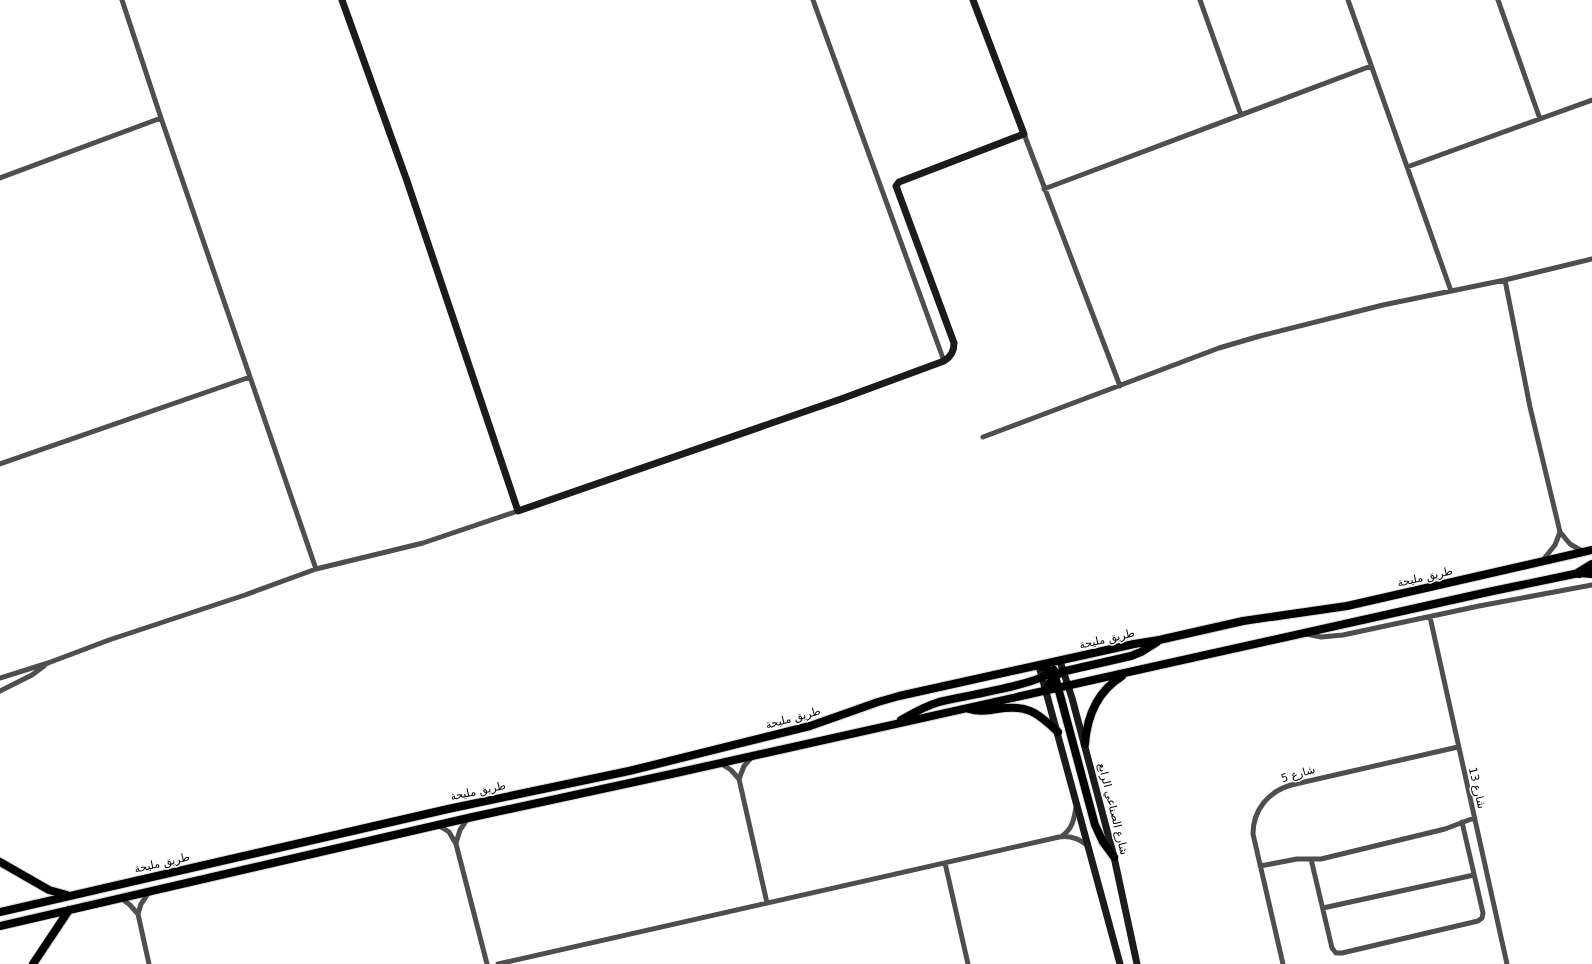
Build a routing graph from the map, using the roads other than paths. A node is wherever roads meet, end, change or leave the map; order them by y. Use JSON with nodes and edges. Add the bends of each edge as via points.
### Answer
{"nodes":[{"id":1,"x":122,"y":0,"type":"edge"},
{"id":2,"x":342,"y":0,"type":"edge"},
{"id":3,"x":813,"y":0,"type":"edge"},
{"id":4,"x":973,"y":0,"type":"edge"},
{"id":5,"x":1200,"y":0,"type":"edge"},
{"id":6,"x":1348,"y":0,"type":"edge"},
{"id":7,"x":1498,"y":0,"type":"edge"},
{"id":8,"x":1371,"y":66,"type":"junction"},
{"id":9,"x":1592,"y":100,"type":"edge"},
{"id":10,"x":1241,"y":115,"type":"junction"},
{"id":11,"x":161,"y":118,"type":"junction"},
{"id":12,"x":1540,"y":119,"type":"junction"},
{"id":13,"x":1024,"y":134,"type":"junction"},
{"id":14,"x":1407,"y":167,"type":"junction"},
{"id":15,"x":0,"y":178,"type":"edge"},
{"id":16,"x":1044,"y":189,"type":"junction"},
{"id":17,"x":1592,"y":259,"type":"edge"},
{"id":18,"x":1505,"y":280,"type":"junction"},
{"id":19,"x":1451,"y":291,"type":"junction"},
{"id":20,"x":944,"y":361,"type":"junction"},
{"id":21,"x":250,"y":377,"type":"junction"},
{"id":22,"x":1120,"y":386,"type":"junction"},
{"id":23,"x":983,"y":437,"type":"dead end"},
{"id":24,"x":0,"y":464,"type":"edge"},
{"id":25,"x":518,"y":511,"type":"junction"},
{"id":26,"x":1560,"y":532,"type":"junction"},
{"id":27,"x":1588,"y":551,"type":"edge"},
{"id":28,"x":1543,"y":560,"type":"junction"},
{"id":29,"x":1592,"y":565,"type":"edge"},
{"id":30,"x":316,"y":570,"type":"junction"},
{"id":31,"x":1579,"y":573,"type":"junction"},
{"id":32,"x":1592,"y":574,"type":"edge"},
{"id":33,"x":1592,"y":585,"type":"edge"},
{"id":34,"x":1430,"y":617,"type":"junction"},
{"id":35,"x":1305,"y":633,"type":"junction"},
{"id":36,"x":1159,"y":640,"type":"junction"},
{"id":37,"x":48,"y":663,"type":"junction"},
{"id":38,"x":1039,"y":666,"type":"junction"},
{"id":39,"x":1055,"y":672,"type":"junction"},
{"id":40,"x":1127,"y":673,"type":"junction"},
{"id":41,"x":1042,"y":677,"type":"junction"},
{"id":42,"x":0,"y":678,"type":"edge"},
{"id":43,"x":1068,"y":685,"type":"junction"},
{"id":44,"x":1058,"y":687,"type":"junction"},
{"id":45,"x":1046,"y":690,"type":"junction"},
{"id":46,"x":0,"y":691,"type":"edge"},
{"id":47,"x":966,"y":708,"type":"junction"},
{"id":48,"x":895,"y":724,"type":"junction"},
{"id":49,"x":1058,"y":732,"type":"junction"},
{"id":50,"x":1085,"y":744,"type":"junction"},
{"id":51,"x":1458,"y":747,"type":"junction"},
{"id":52,"x":753,"y":756,"type":"junction"},
{"id":53,"x":720,"y":763,"type":"junction"},
{"id":54,"x":739,"y":779,"type":"junction"},
{"id":55,"x":1076,"y":806,"type":"junction"},
{"id":56,"x":468,"y":818,"type":"junction"},
{"id":57,"x":1474,"y":818,"type":"junction"},
{"id":58,"x":1462,"y":822,"type":"junction"},
{"id":59,"x":437,"y":825,"type":"junction"},
{"id":60,"x":1059,"y":837,"type":"junction"},
{"id":61,"x":456,"y":844,"type":"junction"},
{"id":62,"x":1087,"y":845,"type":"junction"},
{"id":63,"x":1114,"y":857,"type":"junction"},
{"id":64,"x":230,"y":859,"type":"junction"},
{"id":65,"x":1311,"y":859,"type":"junction"},
{"id":66,"x":0,"y":862,"type":"edge"},
{"id":67,"x":945,"y":863,"type":"junction"},
{"id":68,"x":1260,"y":866,"type":"junction"},
{"id":69,"x":223,"y":875,"type":"junction"},
{"id":70,"x":1474,"y":875,"type":"junction"},
{"id":71,"x":149,"y":891,"type":"junction"},
{"id":72,"x":74,"y":895,"type":"junction"},
{"id":73,"x":119,"y":898,"type":"junction"},
{"id":74,"x":767,"y":903,"type":"junction"},
{"id":75,"x":1322,"y":908,"type":"junction"},
{"id":76,"x":69,"y":910,"type":"junction"},
{"id":77,"x":0,"y":912,"type":"edge"},
{"id":78,"x":138,"y":914,"type":"junction"},
{"id":79,"x":0,"y":926,"type":"edge"},
{"id":80,"x":33,"y":964,"type":"edge"},
{"id":81,"x":150,"y":964,"type":"edge"},
{"id":82,"x":487,"y":964,"type":"edge"},
{"id":83,"x":498,"y":964,"type":"edge"},
{"id":84,"x":968,"y":964,"type":"edge"},
{"id":85,"x":1120,"y":964,"type":"edge"},
{"id":86,"x":1137,"y":964,"type":"edge"},
{"id":87,"x":1283,"y":964,"type":"edge"},
{"id":88,"x":1506,"y":964,"type":"edge"}],
"edges":[{"from":1,"to":11,"type":"street"},
{"from":2,"to":25,"type":"main road","via":[[407,181]]},
{"from":3,"to":20,"type":"street"},
{"from":4,"to":13,"type":"main road"},
{"from":5,"to":10,"type":"street"},
{"from":6,"to":8,"type":"street"},
{"from":7,"to":12,"type":"street"},
{"from":8,"to":10,"type":"street"},
{"from":8,"to":14,"type":"street"},
{"from":9,"to":12,"type":"street"},
{"from":10,"to":16,"type":"street"},
{"from":11,"to":15,"type":"street"},
{"from":11,"to":21,"type":"street"},
{"from":12,"to":14,"type":"street"},
{"from":13,"to":16,"type":"street"},
{"from":13,"to":20,"type":"main road","via":[[896,185],[954,343],[952,354]]},
{"from":14,"to":19,"type":"street"},
{"from":16,"to":22,"type":"street"},
{"from":17,"to":18,"type":"street"},
{"from":18,"to":19,"type":"street"},
{"from":18,"to":26,"type":"street","via":[[1530,407]]},
{"from":19,"to":22,"type":"street","via":[[1383,304],[1260,336],[1219,348]]},
{"from":20,"to":25,"type":"main road"},
{"from":21,"to":24,"type":"street"},
{"from":21,"to":30,"type":"street"},
{"from":22,"to":23,"type":"street"},
{"from":25,"to":30,"type":"street","via":[[423,543]]},
{"from":26,"to":27,"type":"street","via":[[1570,544]]},
{"from":26,"to":28,"type":"street"},
{"from":27,"to":28,"type":"main road","name":"طريق مليحة"},
{"from":28,"to":36,"type":"main road","name":"طريق مليحة","via":[[1347,606],[1243,621]]},
{"from":29,"to":31,"type":"highway"},
{"from":30,"to":37,"type":"street"},
{"from":31,"to":32,"type":"main road"},
{"from":31,"to":35,"type":"main road"},
{"from":33,"to":34,"type":"street"},
{"from":34,"to":35,"type":"street","via":[[1337,636],[1321,637]]},
{"from":34,"to":51,"type":"street","name":"شارع 13"},
{"from":35,"to":40,"type":"main road"},
{"from":36,"to":39,"type":"main road","via":[[1131,656]]},
{"from":36,"to":39,"type":"main road","name":"طريق مليحة","via":[[1060,661]]},
{"from":37,"to":42,"type":"street"},
{"from":37,"to":46,"type":"street","via":[[32,675]]},
{"from":38,"to":39,"type":"main road","name":"طريق مليحة"},
{"from":38,"to":41,"type":"main road"},
{"from":38,"to":64,"type":"main road","name":"طريق مليحة","via":[[892,698],[810,726],[629,771]]},
{"from":39,"to":41,"type":"main road"},
{"from":39,"to":43,"type":"main road"},
{"from":39,"to":44,"type":"main road"},
{"from":39,"to":45,"type":"main road"},
{"from":40,"to":43,"type":"main road"},
{"from":40,"to":50,"type":"main road","via":[[1115,680],[1094,705],[1087,724]]},
{"from":41,"to":45,"type":"main road"},
{"from":41,"to":48,"type":"main road","via":[[929,705]]},
{"from":43,"to":44,"type":"main road"},
{"from":43,"to":50,"type":"main road","name":"شارع الصناعي الرابع"},
{"from":44,"to":45,"type":"main road"},
{"from":44,"to":63,"type":"main road","via":[[1095,825]]},
{"from":45,"to":47,"type":"main road"},
{"from":45,"to":49,"type":"main road"},
{"from":47,"to":48,"type":"main road"},
{"from":47,"to":49,"type":"main road","via":[[979,711],[1026,708],[1042,717]]},
{"from":48,"to":52,"type":"main road"},
{"from":49,"to":55,"type":"main road"},
{"from":50,"to":63,"type":"main road","name":"شارع الصناعي الرابع"},
{"from":51,"to":57,"type":"street","name":"شارع 13"},
{"from":51,"to":68,"type":"street","name":"شارع 5","via":[[1291,785],[1275,791],[1263,803],[1253,826]]},
{"from":52,"to":53,"type":"main road"},
{"from":52,"to":54,"type":"street","via":[[744,766]]},
{"from":53,"to":54,"type":"street"},
{"from":53,"to":56,"type":"main road"},
{"from":54,"to":74,"type":"street"},
{"from":55,"to":60,"type":"street","via":[[1073,825]]},
{"from":55,"to":62,"type":"main road"},
{"from":56,"to":59,"type":"main road"},
{"from":56,"to":61,"type":"street","via":[[460,830]]},
{"from":57,"to":58,"type":"street"},
{"from":57,"to":88,"type":"street","name":"شارع 13"},
{"from":58,"to":65,"type":"street","via":[[1440,831]]},
{"from":58,"to":70,"type":"street"},
{"from":59,"to":61,"type":"street","via":[[449,832]]},
{"from":59,"to":69,"type":"main road"},
{"from":60,"to":62,"type":"street","via":[[1071,836]]},
{"from":60,"to":67,"type":"street"},
{"from":61,"to":82,"type":"street"},
{"from":62,"to":85,"type":"main road"},
{"from":63,"to":86,"type":"main road","name":"شارع الصناعي الرابع"},
{"from":64,"to":69,"type":"main road","via":[[223,867]]},
{"from":64,"to":72,"type":"main road","name":"طريق مليحة"},
{"from":65,"to":68,"type":"street"},
{"from":65,"to":75,"type":"street"},
{"from":66,"to":72,"type":"main road","via":[[49,890]]},
{"from":67,"to":74,"type":"street"},
{"from":67,"to":84,"type":"street"},
{"from":68,"to":87,"type":"street","name":"شارع 5"},
{"from":69,"to":71,"type":"main road"},
{"from":70,"to":75,"type":"street"},
{"from":70,"to":75,"type":"street","via":[[1483,914],[1480,920],[1342,953],[1336,953],[1332,948]]},
{"from":71,"to":73,"type":"main road"},
{"from":71,"to":78,"type":"street"},
{"from":72,"to":77,"type":"main road","name":"طريق مليحة"},
{"from":73,"to":76,"type":"main road"},
{"from":73,"to":78,"type":"street"},
{"from":74,"to":83,"type":"street"},
{"from":76,"to":79,"type":"main road"},
{"from":76,"to":80,"type":"main road"},
{"from":78,"to":81,"type":"street"}]}
